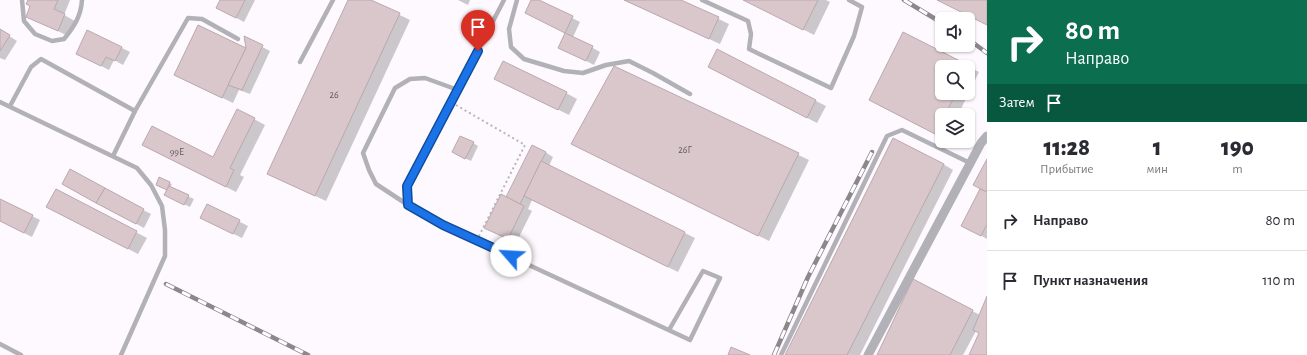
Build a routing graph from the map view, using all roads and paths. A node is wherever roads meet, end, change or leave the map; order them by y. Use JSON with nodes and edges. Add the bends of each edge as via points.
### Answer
{"nodes":[{"id":1,"x":22,"y":0,"type":"edge"},
{"id":2,"x":82,"y":0,"type":"edge"},
{"id":3,"x":333,"y":0,"type":"edge"},
{"id":4,"x":504,"y":0,"type":"edge"},
{"id":5,"x":517,"y":0,"type":"edge"},
{"id":6,"x":702,"y":0,"type":"edge"},
{"id":7,"x":849,"y":0,"type":"edge"},
{"id":8,"x":238,"y":39,"type":"dead end"},
{"id":9,"x":300,"y":62,"type":"dead end"},
{"id":10,"x":458,"y":90,"type":"junction"},
{"id":11,"x":690,"y":94,"type":"dead end"},
{"id":12,"x":0,"y":102,"type":"edge"},
{"id":13,"x":452,"y":102,"type":"junction"},
{"id":14,"x":10,"y":106,"type":"junction"},
{"id":15,"x":135,"y":111,"type":"junction"},
{"id":16,"x":987,"y":136,"type":"edge"},
{"id":17,"x":113,"y":156,"type":"junction"},
{"id":18,"x":970,"y":163,"type":"junction"},
{"id":19,"x":408,"y":205,"type":"junction"},
{"id":20,"x":477,"y":240,"type":"junction"},
{"id":21,"x":669,"y":330,"type":"junction"},
{"id":22,"x":0,"y":344,"type":"edge"},
{"id":23,"x":21,"y":355,"type":"edge"},
{"id":24,"x":120,"y":355,"type":"edge"},
{"id":25,"x":781,"y":355,"type":"edge"},
{"id":26,"x":868,"y":355,"type":"edge"}],
"edges":[{"from":1,"to":2,"type":"lane","via":[[24,21],[35,34],[52,41],[64,39],[78,22]]},
{"from":3,"to":9,"type":"lane"},
{"from":4,"to":10,"type":"lane"},
{"from":5,"to":11,"type":"lane","via":[[509,29],[511,46],[524,59],[564,71],[583,73],[629,61]]},
{"from":6,"to":7,"type":"lane","via":[[748,21],[751,34],[749,49],[831,88],[854,36],[862,7]]},
{"from":8,"to":15,"type":"lane","via":[[202,19],[188,18]]},
{"from":10,"to":13,"type":"lane"},
{"from":10,"to":19,"type":"lane","via":[[425,78],[410,79],[395,88],[363,153],[376,184]]},
{"from":12,"to":14,"type":"lane"},
{"from":13,"to":19,"type":"lane","via":[[407,186]]},
{"from":13,"to":20,"type":"path","via":[[525,145]]},
{"from":14,"to":15,"type":"lane","via":[[31,67],[41,59]]},
{"from":14,"to":17,"type":"lane"},
{"from":15,"to":17,"type":"lane"},
{"from":16,"to":18,"type":"street"},
{"from":17,"to":24,"type":"lane","via":[[137,168],[151,185],[162,206],[165,230],[165,256]]},
{"from":18,"to":25,"type":"lane","via":[[902,130],[887,136]]},
{"from":18,"to":26,"type":"street"},
{"from":19,"to":20,"type":"lane","via":[[443,225]]},
{"from":20,"to":21,"type":"lane"},
{"from":21,"to":21,"type":"lane","via":[[690,340],[720,278],[703,271]]},
{"from":22,"to":23,"type":"lane"}]}
